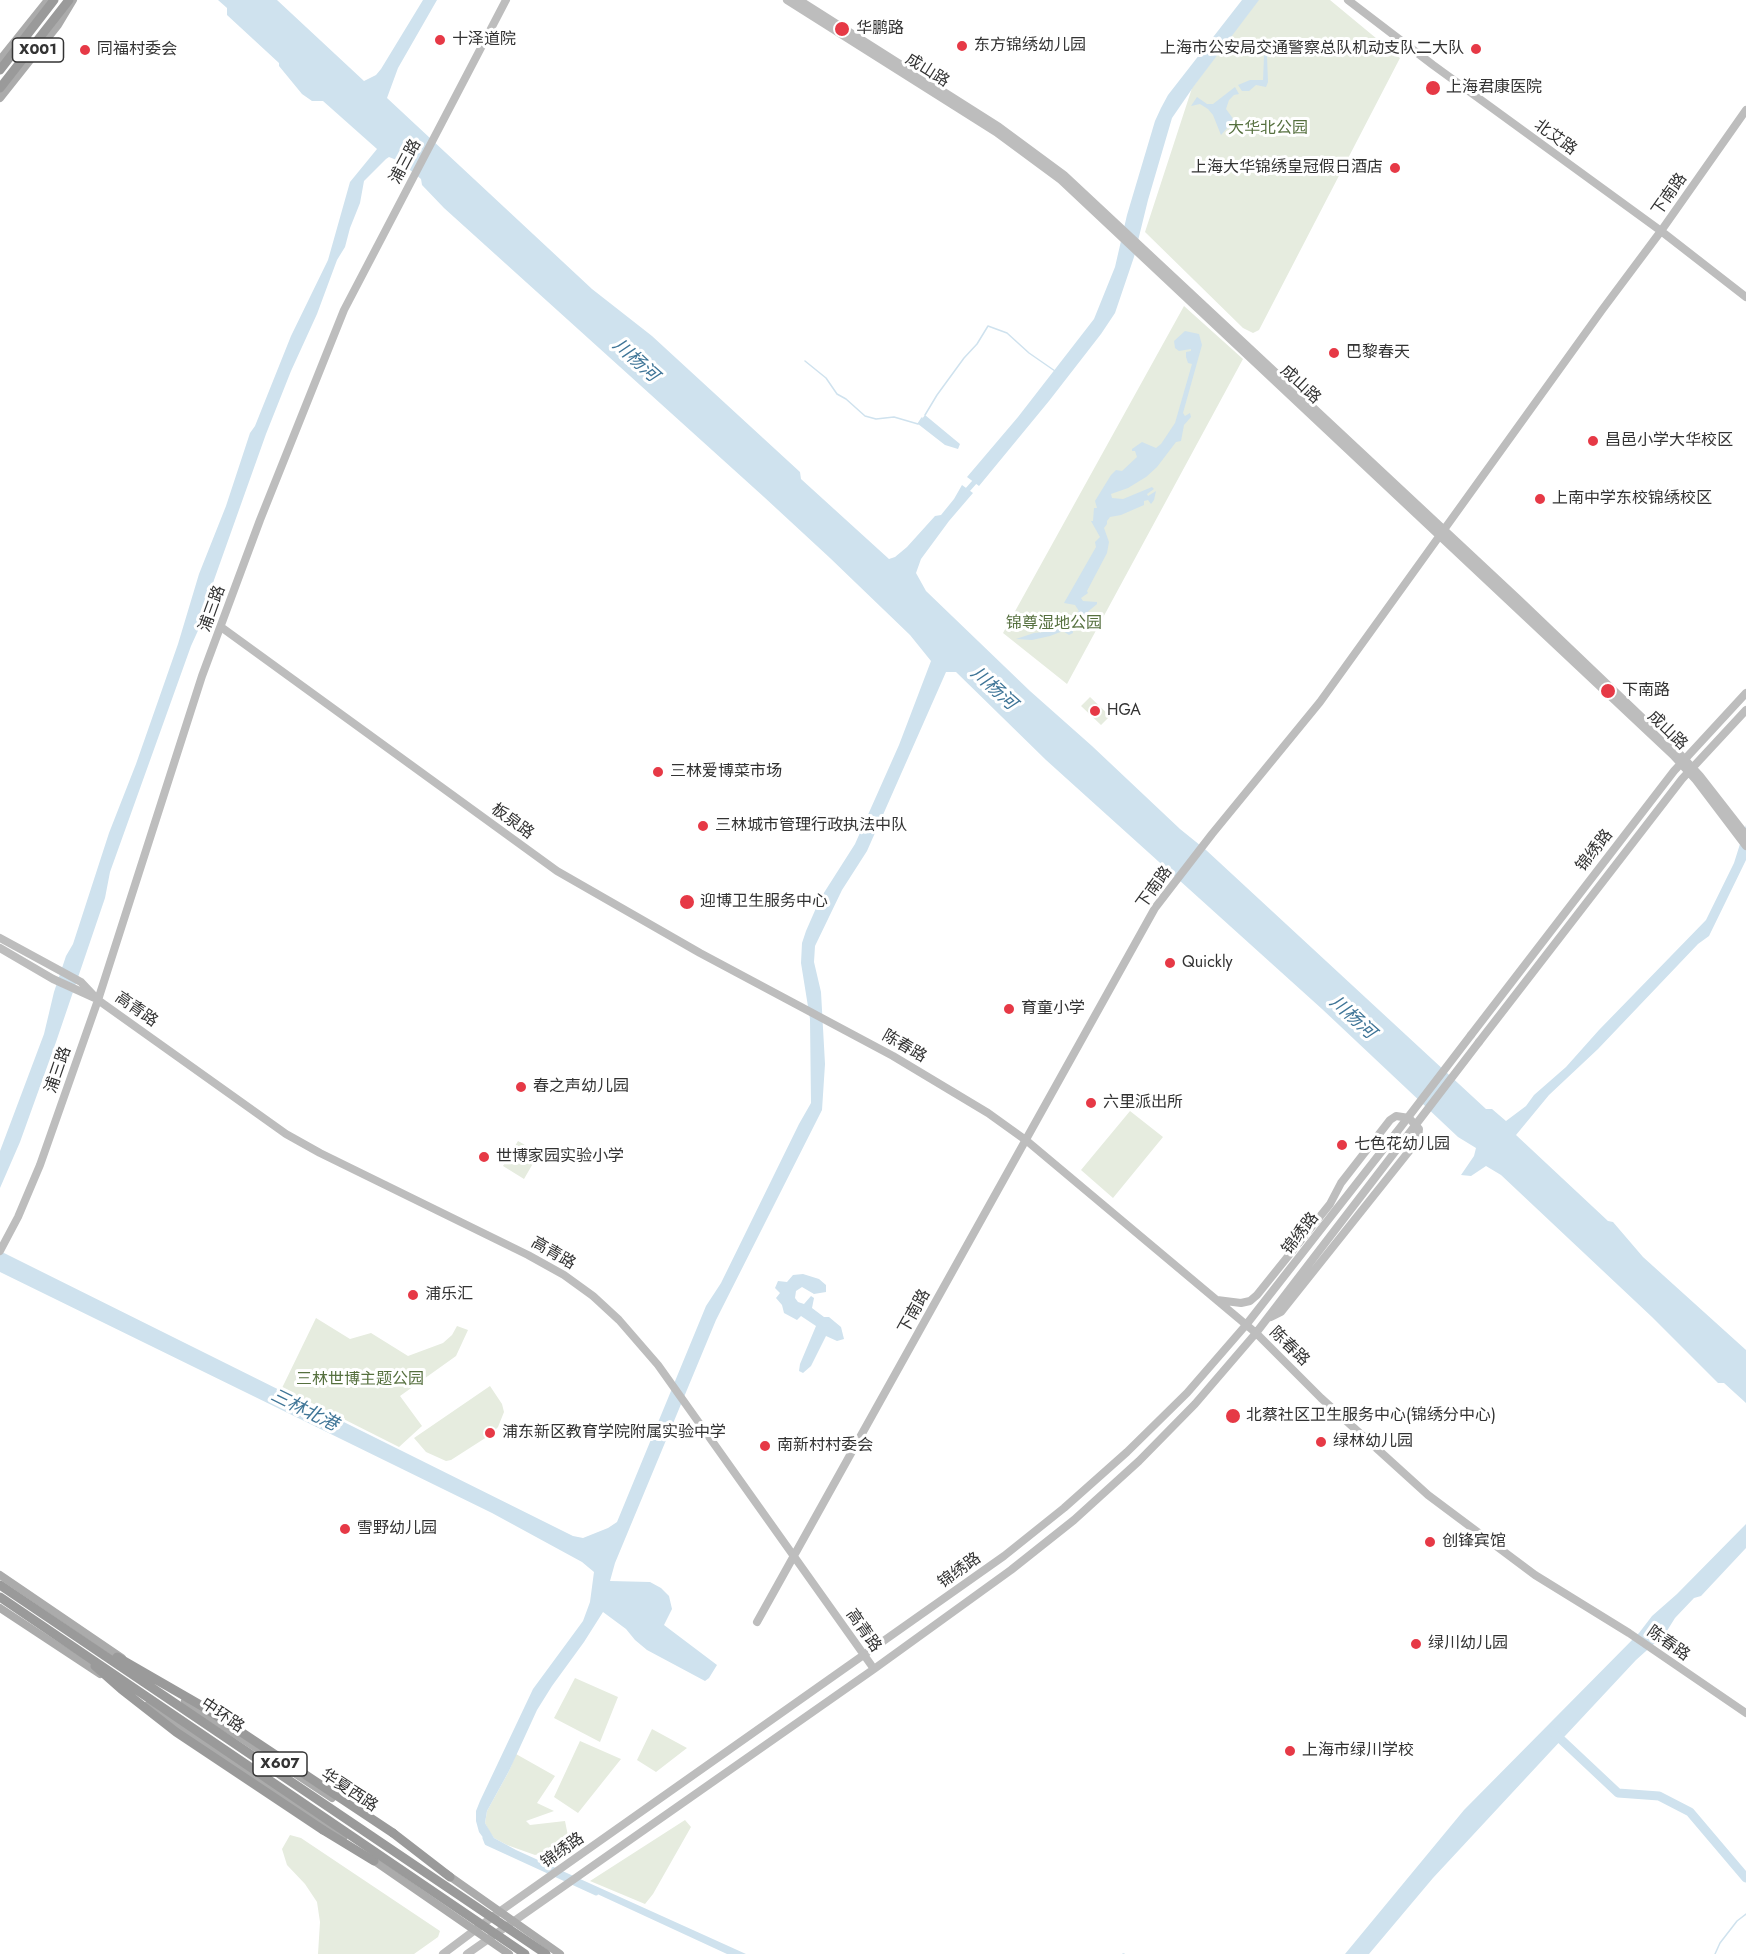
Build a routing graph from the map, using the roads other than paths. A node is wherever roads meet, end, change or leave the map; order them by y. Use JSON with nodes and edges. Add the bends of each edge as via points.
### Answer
{"nodes":[{"id":1,"x":48,"y":0,"type":"edge"},
{"id":2,"x":54,"y":0,"type":"edge"},
{"id":3,"x":71,"y":0,"type":"edge"},
{"id":4,"x":506,"y":0,"type":"edge"},
{"id":5,"x":787,"y":0,"type":"edge"},
{"id":6,"x":799,"y":0,"type":"edge"},
{"id":7,"x":1348,"y":0,"type":"edge"},
{"id":8,"x":0,"y":60,"type":"edge"},
{"id":9,"x":0,"y":70,"type":"edge"},
{"id":10,"x":0,"y":88,"type":"edge"},
{"id":11,"x":0,"y":98,"type":"edge"},
{"id":12,"x":1746,"y":110,"type":"edge"},
{"id":13,"x":1120,"y":230,"type":"junction"},
{"id":14,"x":1661,"y":231,"type":"junction"},
{"id":15,"x":1746,"y":297,"type":"edge"},
{"id":16,"x":1442,"y":533,"type":"junction"},
{"id":17,"x":222,"y":627,"type":"junction"},
{"id":18,"x":1746,"y":693,"type":"edge"},
{"id":19,"x":1746,"y":710,"type":"edge"},
{"id":20,"x":1683,"y":761,"type":"junction"},
{"id":21,"x":1690,"y":769,"type":"junction"},
{"id":22,"x":1731,"y":820,"type":"junction"},
{"id":23,"x":1746,"y":835,"type":"edge"},
{"id":24,"x":1746,"y":846,"type":"edge"},
{"id":25,"x":0,"y":938,"type":"edge"},
{"id":26,"x":0,"y":948,"type":"edge"},
{"id":27,"x":98,"y":1000,"type":"junction"},
{"id":28,"x":806,"y":1009,"type":"joint"},
{"id":29,"x":1027,"y":1141,"type":"junction"},
{"id":30,"x":1,"y":1248,"type":"edge"},
{"id":31,"x":1216,"y":1300,"type":"junction"},
{"id":32,"x":1266,"y":1320,"type":"junction"},
{"id":33,"x":1246,"y":1325,"type":"junction"},
{"id":34,"x":1256,"y":1333,"type":"junction"},
{"id":35,"x":793,"y":1555,"type":"junction"},
{"id":36,"x":0,"y":1575,"type":"edge"},
{"id":37,"x":0,"y":1585,"type":"edge"},
{"id":38,"x":0,"y":1597,"type":"edge"},
{"id":39,"x":0,"y":1608,"type":"edge"},
{"id":40,"x":757,"y":1622,"type":"dead end"},
{"id":41,"x":71,"y":1639,"type":"junction"},
{"id":42,"x":864,"y":1656,"type":"junction"},
{"id":43,"x":874,"y":1669,"type":"junction"},
{"id":44,"x":1746,"y":1713,"type":"edge"},
{"id":45,"x":374,"y":1861,"type":"junction"},
{"id":46,"x":450,"y":1877,"type":"junction"},
{"id":47,"x":500,"y":1912,"type":"junction"},
{"id":48,"x":512,"y":1922,"type":"junction"},
{"id":49,"x":475,"y":1931,"type":"junction"},
{"id":50,"x":487,"y":1939,"type":"junction"},
{"id":51,"x":443,"y":1954,"type":"edge"},
{"id":52,"x":467,"y":1954,"type":"edge"},
{"id":53,"x":509,"y":1954,"type":"edge"},
{"id":54,"x":525,"y":1954,"type":"edge"},
{"id":55,"x":546,"y":1954,"type":"edge"},
{"id":56,"x":560,"y":1954,"type":"edge"}],
"edges":[{"from":1,"to":8,"type":"main road","number":"X001"},
{"from":2,"to":9,"type":"highway","number":"X001"},
{"from":3,"to":10,"type":"highway","number":"X001"},
{"from":3,"to":11,"type":"main road","number":"X001","via":[[58,25]]},
{"from":4,"to":17,"type":"main road","name":"浦三路","via":[[344,310]]},
{"from":5,"to":13,"type":"main road","name":"成山路","via":[[1029,154]]},
{"from":6,"to":13,"type":"main road","name":"成山路","via":[[1008,133],[1064,176]]},
{"from":7,"to":14,"type":"main road","name":"北艾路"},
{"from":12,"to":14,"type":"main road","name":"下南路"},
{"from":13,"to":16,"type":"main road","name":"成山路"},
{"from":14,"to":15,"type":"main road","name":"北艾路"},
{"from":14,"to":16,"type":"main road","name":"下南路"},
{"from":16,"to":20,"type":"main road","name":"成山路"},
{"from":16,"to":29,"type":"main road","name":"下南路","via":[[1320,702],[1162,899]]},
{"from":17,"to":27,"type":"main road","name":"浦三路","via":[[202,676]]},
{"from":17,"to":28,"type":"main road","name":"板泉路","via":[[557,872]]},
{"from":18,"to":20,"type":"main road","name":"锦绣路"},
{"from":19,"to":21,"type":"main road","name":"锦绣路"},
{"from":20,"to":21,"type":"main road","name":"成山路"},
{"from":20,"to":33,"type":"main road","name":"锦绣路","bridge":true},
{"from":21,"to":22,"type":"main road","name":"成山路"},
{"from":21,"to":32,"type":"main road","name":"锦绣路","bridge":true},
{"from":22,"to":23,"type":"main road","name":"成山路"},
{"from":22,"to":24,"type":"main road","name":"成山路"},
{"from":25,"to":27,"type":"main road","name":"高青路","via":[[81,982]]},
{"from":26,"to":27,"type":"main road","name":"高青路"},
{"from":27,"to":30,"type":"main road","name":"浦三路","via":[[40,1165]]},
{"from":27,"to":35,"type":"main road","name":"高青路","via":[[286,1134],[528,1254],[579,1285],[645,1349]]},
{"from":28,"to":29,"type":"main road","name":"陈春路","via":[[949,1089]]},
{"from":29,"to":31,"type":"main road","name":"陈春路"},
{"from":29,"to":35,"type":"main road","name":"下南路"},
{"from":31,"to":32,"type":"main road","name":"锦绣路","via":[[1241,1303],[1257,1295],[1330,1204],[1341,1183],[1390,1120],[1404,1116],[1412,1120],[1419,1129],[1418,1140],[1281,1312]]},
{"from":31,"to":33,"type":"main road","name":"陈春路"},
{"from":32,"to":34,"type":"main road","name":"锦绣路"},
{"from":33,"to":34,"type":"main road","name":"陈春路"},
{"from":33,"to":42,"type":"main road","name":"锦绣路","via":[[1187,1393],[1064,1508]]},
{"from":34,"to":43,"type":"main road","name":"锦绣路","via":[[1195,1404],[1074,1520]]},
{"from":34,"to":44,"type":"main road","name":"陈春路","via":[[1428,1495],[1535,1575]]},
{"from":35,"to":40,"type":"main road","name":"下南路"},
{"from":35,"to":42,"type":"main road","name":"高青路"},
{"from":36,"to":46,"type":"main road","name":"华夏西路","number":"X607"},
{"from":37,"to":41,"type":"highway","name":"中环路","bridge":true},
{"from":38,"to":41,"type":"highway","name":"中环路","bridge":true},
{"from":39,"to":45,"type":"main road","number":"X607","via":[[270,1787]]},
{"from":41,"to":45,"type":"highway","bridge":true,"via":[[121,1689],[176,1732]]},
{"from":41,"to":46,"type":"highway","bridge":true,"via":[[142,1670],[192,1700],[393,1833]]},
{"from":41,"to":54,"type":"highway","name":"中环路","bridge":true},
{"from":41,"to":55,"type":"highway","name":"中环路","bridge":true},
{"from":42,"to":43,"type":"main road","name":"高青路"},
{"from":42,"to":47,"type":"main road","name":"锦绣路"},
{"from":43,"to":48,"type":"main road","name":"锦绣路"},
{"from":45,"to":49,"type":"main road","number":"X607"},
{"from":46,"to":47,"type":"main road","name":"华夏西路","number":"X607"},
{"from":47,"to":48,"type":"main road","name":"华夏西路","number":"X607"},
{"from":47,"to":49,"type":"main road","name":"锦绣路"},
{"from":48,"to":50,"type":"main road","name":"锦绣路"},
{"from":48,"to":56,"type":"main road","name":"华夏西路","number":"X607"},
{"from":49,"to":50,"type":"main road","number":"X607"},
{"from":49,"to":51,"type":"main road","name":"锦绣路"},
{"from":50,"to":52,"type":"main road","name":"锦绣路"},
{"from":50,"to":53,"type":"main road","number":"X607"}]}
